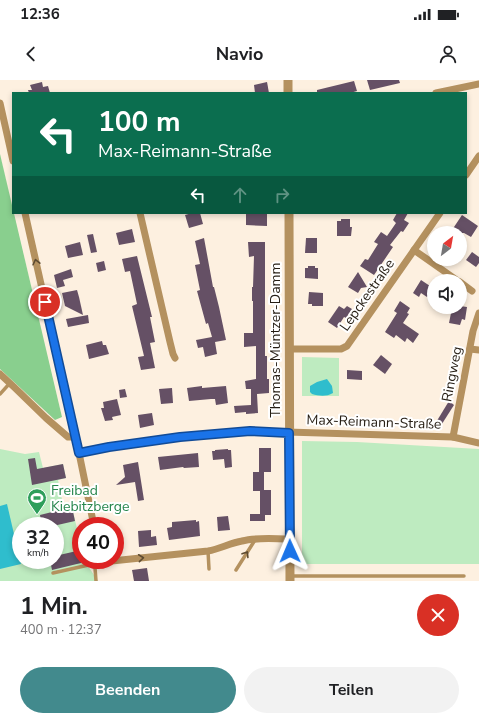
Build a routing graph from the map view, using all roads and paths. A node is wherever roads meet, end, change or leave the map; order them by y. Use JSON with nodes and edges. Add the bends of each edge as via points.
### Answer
{"nodes":[{"id":1,"x":288,"y":80,"type":"edge"},
{"id":2,"x":479,"y":84,"type":"edge"},
{"id":3,"x":288,"y":92,"type":"edge"},
{"id":4,"x":441,"y":92,"type":"edge"},
{"id":5,"x":0,"y":103,"type":"edge"},
{"id":6,"x":479,"y":156,"type":"edge"},
{"id":7,"x":12,"y":157,"type":"edge"},
{"id":8,"x":467,"y":174,"type":"edge"},
{"id":9,"x":25,"y":214,"type":"edge"},
{"id":10,"x":140,"y":214,"type":"edge"},
{"id":11,"x":289,"y":214,"type":"edge"},
{"id":12,"x":439,"y":214,"type":"edge"},
{"id":13,"x":414,"y":250,"type":"junction"},
{"id":14,"x":448,"y":274,"type":"edge"},
{"id":15,"x":467,"y":288,"type":"edge"},
{"id":16,"x":472,"y":291,"type":"dead end"},
{"id":17,"x":479,"y":313,"type":"edge"},
{"id":18,"x":470,"y":348,"type":"junction"},
{"id":19,"x":290,"y":349,"type":"junction"},
{"id":20,"x":479,"y":350,"type":"edge"},
{"id":21,"x":175,"y":358,"type":"dead end"},
{"id":22,"x":0,"y":374,"type":"edge"},
{"id":23,"x":10,"y":383,"type":"junction"},
{"id":24,"x":0,"y":394,"type":"edge"},
{"id":25,"x":289,"y":433,"type":"junction"},
{"id":26,"x":75,"y":437,"type":"junction"},
{"id":27,"x":453,"y":437,"type":"junction"},
{"id":28,"x":479,"y":442,"type":"edge"},
{"id":29,"x":79,"y":453,"type":"junction"},
{"id":30,"x":92,"y":517,"type":"edge"},
{"id":31,"x":256,"y":539,"type":"junction"},
{"id":32,"x":290,"y":539,"type":"junction"},
{"id":33,"x":208,"y":551,"type":"junction"},
{"id":34,"x":124,"y":559,"type":"edge"},
{"id":35,"x":72,"y":568,"type":"edge"},
{"id":36,"x":95,"y":569,"type":"edge"},
{"id":37,"x":208,"y":569,"type":"dead end"},
{"id":38,"x":236,"y":570,"type":"dead end"},
{"id":39,"x":53,"y":573,"type":"dead end"},
{"id":40,"x":464,"y":576,"type":"dead end"},
{"id":41,"x":290,"y":578,"type":"edge"},
{"id":42,"x":96,"y":581,"type":"edge"}],
"edges":[{"from":1,"to":3,"type":"street"},
{"from":2,"to":4,"type":"street"},
{"from":5,"to":7,"type":"street"},
{"from":6,"to":8,"type":"street"},
{"from":26,"to":9,"type":"street","one_way":true},
{"from":10,"to":21,"type":"street"},
{"from":11,"to":19,"type":"street","name":"Thomas-Müntzer-Damm"},
{"from":12,"to":13,"type":"street","name":"Lepckestraße"},
{"from":13,"to":14,"type":"street"},
{"from":13,"to":19,"type":"street","name":"Lepckestraße","via":[[347,346],[340,349]]},
{"from":15,"to":16,"type":"street"},
{"from":17,"to":18,"type":"street","name":"Ringweg"},
{"from":18,"to":20,"type":"street"},
{"from":18,"to":27,"type":"street","name":"Ringweg"},
{"from":19,"to":25,"type":"street","name":"Thomas-Müntzer-Damm"},
{"from":22,"to":23,"type":"street"},
{"from":23,"to":24,"type":"lane"},
{"from":23,"to":26,"type":"street","via":[[68,437]]},
{"from":25,"to":27,"type":"street","name":"Max-Reimann-Straße"},
{"from":25,"to":29,"type":"street","name":"Max-Reimann-Straße","via":[[250,431],[180,437]]},
{"from":25,"to":32,"type":"street","name":"Thomas-Müntzer-Damm"},
{"from":26,"to":29,"type":"street"},
{"from":27,"to":28,"type":"street"},
{"from":29,"to":30,"type":"street"},
{"from":31,"to":32,"type":"street"},
{"from":31,"to":33,"type":"street"},
{"from":38,"to":31,"type":"lane","one_way":true},
{"from":32,"to":41,"type":"street","name":"Thomas-Müntzer-Damm"},
{"from":34,"to":33,"type":"street","one_way":true},
{"from":33,"to":37,"type":"lane"},
{"from":35,"to":39,"type":"lane"},
{"from":36,"to":42,"type":"lane"},
{"from":40,"to":41,"type":"lane"}]}
